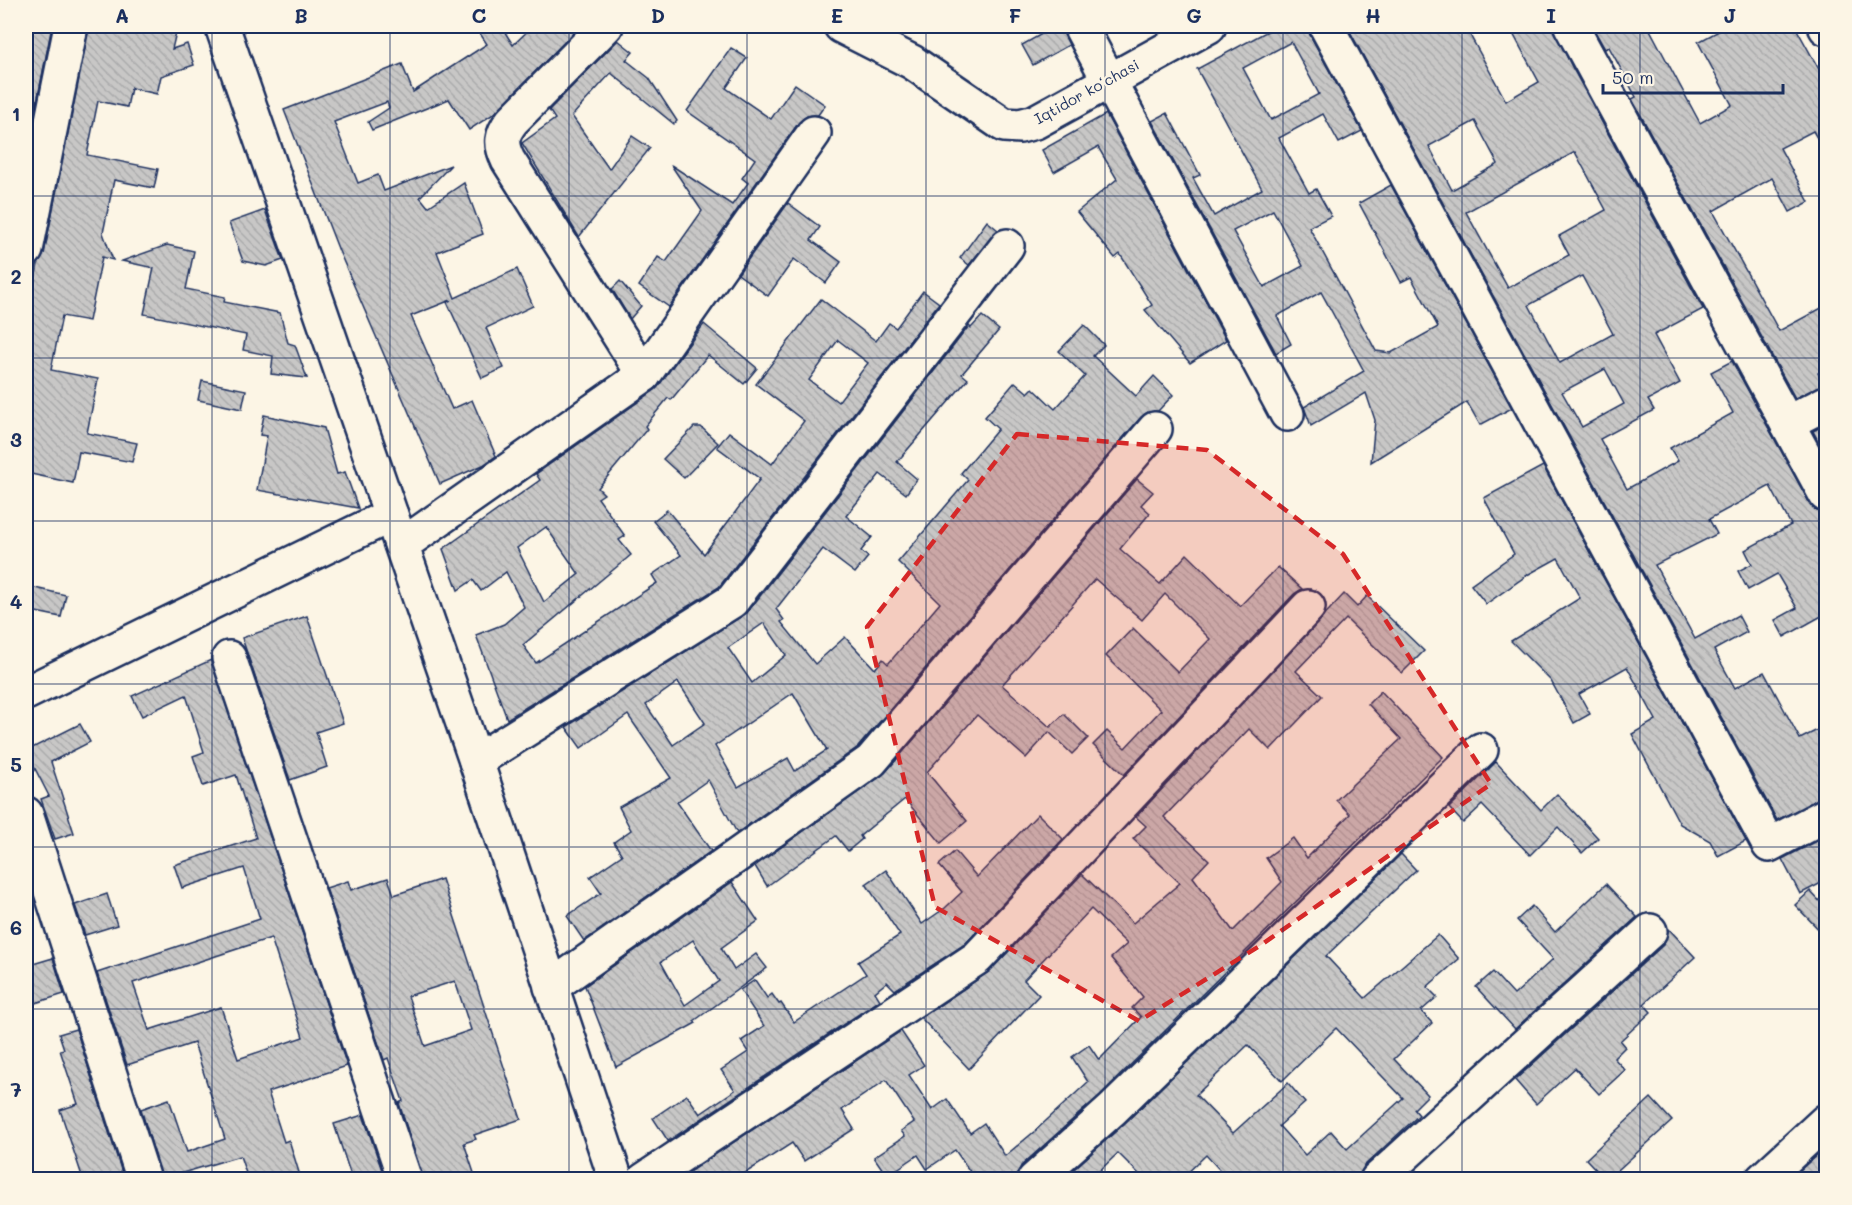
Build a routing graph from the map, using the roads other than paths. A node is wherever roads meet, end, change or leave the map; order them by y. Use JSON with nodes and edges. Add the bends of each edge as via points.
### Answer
{"nodes":[{"id":1,"x":71,"y":26,"type":"edge"},
{"id":2,"x":222,"y":26,"type":"edge"},
{"id":3,"x":606,"y":26,"type":"edge"},
{"id":4,"x":841,"y":26,"type":"edge"},
{"id":5,"x":1080,"y":26,"type":"edge"},
{"id":6,"x":1209,"y":26,"type":"edge"},
{"id":7,"x":1326,"y":26,"type":"edge"},
{"id":8,"x":1571,"y":26,"type":"edge"},
{"id":9,"x":1109,"y":80,"type":"junction"},
{"id":10,"x":814,"y":133,"type":"dead end"},
{"id":11,"x":1007,"y":246,"type":"dead end"},
{"id":12,"x":26,"y":250,"type":"edge"},
{"id":13,"x":644,"y":375,"type":"junction"},
{"id":14,"x":1827,"y":403,"type":"edge"},
{"id":15,"x":1287,"y":414,"type":"dead end"},
{"id":16,"x":1787,"y":423,"type":"junction"},
{"id":17,"x":1155,"y":429,"type":"dead end"},
{"id":18,"x":1827,"y":495,"type":"edge"},
{"id":19,"x":396,"y":530,"type":"junction"},
{"id":20,"x":1308,"y":607,"type":"dead end"},
{"id":21,"x":229,"y":658,"type":"dead end"},
{"id":22,"x":26,"y":693,"type":"edge"},
{"id":23,"x":1481,"y":750,"type":"dead end"},
{"id":24,"x":476,"y":761,"type":"junction"},
{"id":25,"x":26,"y":814,"type":"edge"},
{"id":26,"x":1827,"y":815,"type":"edge"},
{"id":27,"x":1650,"y":931,"type":"dead end"},
{"id":28,"x":551,"y":987,"type":"junction"},
{"id":29,"x":1827,"y":1121,"type":"edge"},
{"id":30,"x":144,"y":1179,"type":"edge"},
{"id":31,"x":405,"y":1179,"type":"edge"},
{"id":32,"x":616,"y":1179,"type":"edge"},
{"id":33,"x":644,"y":1179,"type":"edge"},
{"id":34,"x":1034,"y":1179,"type":"edge"},
{"id":35,"x":1377,"y":1179,"type":"edge"},
{"id":36,"x":1762,"y":1179,"type":"edge"}],
"edges":[{"from":1,"to":12,"type":"street"},
{"from":2,"to":19,"type":"street"},
{"from":3,"to":13,"type":"street","via":[[513,121],[501,142],[508,160]]},
{"from":4,"to":9,"type":"street","name":"Iqtidor koʻchasi","via":[[912,62],[1004,125],[1035,122]]},
{"from":5,"to":9,"type":"street"},
{"from":6,"to":9,"type":"street","name":"Iqtidor koʻchasi"},
{"from":7,"to":26,"type":"street","via":[[1769,845]]},
{"from":8,"to":16,"type":"street"},
{"from":9,"to":15,"type":"street"},
{"from":10,"to":13,"type":"street"},
{"from":11,"to":24,"type":"street","via":[[732,601]]},
{"from":13,"to":19,"type":"street"},
{"from":14,"to":16,"type":"street"},
{"from":16,"to":18,"type":"street"},
{"from":17,"to":28,"type":"street","via":[[870,761]]},
{"from":19,"to":22,"type":"street"},
{"from":19,"to":24,"type":"street"},
{"from":20,"to":33,"type":"street","via":[[977,958]]},
{"from":21,"to":31,"type":"street"},
{"from":23,"to":34,"type":"street","via":[[1113,1109]]},
{"from":24,"to":28,"type":"street"},
{"from":25,"to":30,"type":"street"},
{"from":27,"to":35,"type":"street"},
{"from":28,"to":32,"type":"street"},
{"from":29,"to":36,"type":"street"}]}
